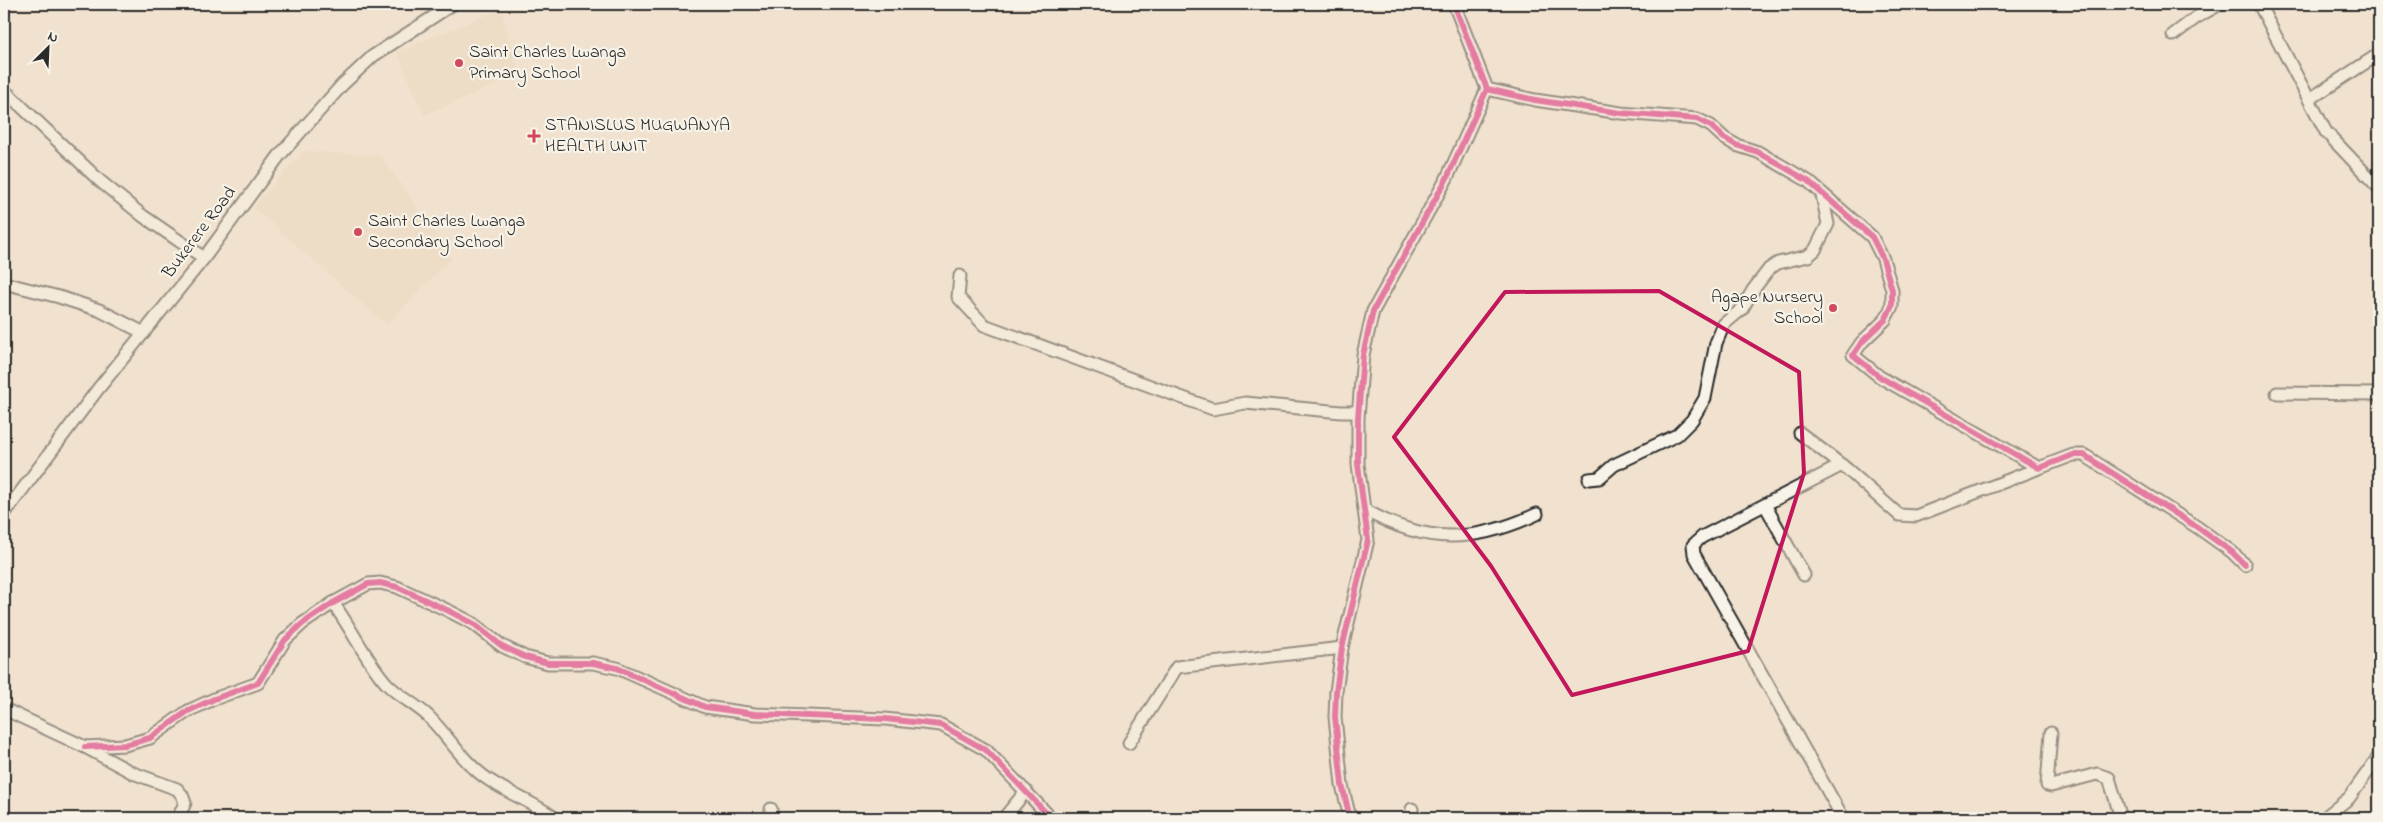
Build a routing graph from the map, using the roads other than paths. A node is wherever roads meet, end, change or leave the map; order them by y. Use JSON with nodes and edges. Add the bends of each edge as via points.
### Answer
{"nodes":[{"id":1,"x":453,"y":4,"type":"edge"},
{"id":2,"x":1454,"y":4,"type":"edge"},
{"id":3,"x":2220,"y":4,"type":"edge"},
{"id":4,"x":2259,"y":4,"type":"edge"},
{"id":5,"x":2173,"y":35,"type":"dead end"},
{"id":6,"x":2379,"y":54,"type":"edge"},
{"id":7,"x":1486,"y":89,"type":"junction"},
{"id":8,"x":4,"y":90,"type":"edge"},
{"id":9,"x":2310,"y":99,"type":"junction"},
{"id":10,"x":2379,"y":188,"type":"edge"},
{"id":11,"x":1822,"y":195,"type":"junction"},
{"id":12,"x":204,"y":258,"type":"junction"},
{"id":13,"x":960,"y":276,"type":"dead end"},
{"id":14,"x":4,"y":283,"type":"edge"},
{"id":15,"x":144,"y":333,"type":"junction"},
{"id":16,"x":2277,"y":393,"type":"dead end"},
{"id":17,"x":2379,"y":394,"type":"edge"},
{"id":18,"x":1358,"y":410,"type":"junction"},
{"id":19,"x":1800,"y":433,"type":"dead end"},
{"id":20,"x":1842,"y":466,"type":"junction"},
{"id":21,"x":2039,"y":468,"type":"junction"},
{"id":22,"x":1589,"y":479,"type":"dead end"},
{"id":23,"x":1765,"y":505,"type":"junction"},
{"id":24,"x":1365,"y":510,"type":"junction"},
{"id":25,"x":4,"y":514,"type":"edge"},
{"id":26,"x":1537,"y":514,"type":"dead end"},
{"id":27,"x":2245,"y":564,"type":"dead end"},
{"id":28,"x":1804,"y":575,"type":"dead end"},
{"id":29,"x":333,"y":603,"type":"junction"},
{"id":30,"x":1342,"y":648,"type":"junction"},
{"id":31,"x":4,"y":709,"type":"edge"},
{"id":32,"x":2051,"y":733,"type":"dead end"},
{"id":33,"x":1129,"y":743,"type":"dead end"},
{"id":34,"x":85,"y":747,"type":"junction"},
{"id":35,"x":2379,"y":756,"type":"edge"},
{"id":36,"x":1026,"y":791,"type":"junction"},
{"id":37,"x":178,"y":818,"type":"edge"},
{"id":38,"x":555,"y":818,"type":"edge"},
{"id":39,"x":1004,"y":818,"type":"edge"},
{"id":40,"x":1051,"y":818,"type":"edge"},
{"id":41,"x":1350,"y":818,"type":"edge"},
{"id":42,"x":1843,"y":818,"type":"edge"},
{"id":43,"x":2121,"y":818,"type":"edge"},
{"id":44,"x":2324,"y":818,"type":"edge"}],
"edges":[{"from":1,"to":12,"type":"street","name":"Bukerere Road","via":[[373,56],[342,85],[280,156]]},
{"from":2,"to":7,"type":"street"},
{"from":3,"to":5,"type":"street"},
{"from":4,"to":9,"type":"street"},
{"from":6,"to":9,"type":"street"},
{"from":7,"to":11,"type":"street","via":[[1621,113],[1697,119],[1736,145],[1785,166]]},
{"from":7,"to":18,"type":"street","via":[[1448,178],[1373,311],[1363,354]]},
{"from":8,"to":12,"type":"street","via":[[100,181],[143,216]]},
{"from":9,"to":10,"type":"street","via":[[2326,132]]},
{"from":11,"to":21,"type":"street","via":[[1872,237],[1883,259],[1892,290],[1892,306],[1885,320],[1853,355],[1880,377]]},
{"from":11,"to":22,"type":"street","via":[[1828,224],[1815,250],[1808,256],[1778,263],[1769,270],[1742,310],[1724,324],[1716,343],[1705,398],[1692,420],[1677,435],[1614,466],[1599,478]]},
{"from":12,"to":15,"type":"street","name":"Bukerere Road"},
{"from":13,"to":18,"type":"street","via":[[958,297],[984,325],[1213,409],[1245,403],[1341,412]]},
{"from":14,"to":15,"type":"street","via":[[99,310]]},
{"from":15,"to":25,"type":"street","name":"Bukerere Road"},
{"from":16,"to":17,"type":"street"},
{"from":18,"to":24,"type":"street","via":[[1358,464]]},
{"from":19,"to":20,"type":"street"},
{"from":20,"to":21,"type":"street","via":[[1899,515],[1906,517],[1916,516]]},
{"from":20,"to":23,"type":"street"},
{"from":21,"to":27,"type":"street","via":[[2073,455],[2084,455],[2188,522]]},
{"from":23,"to":28,"type":"street"},
{"from":23,"to":42,"type":"street","via":[[1702,537],[1693,545],[1694,554]]},
{"from":24,"to":26,"type":"street","via":[[1405,529],[1460,537],[1489,533]]},
{"from":24,"to":30,"type":"street","via":[[1368,540]]},
{"from":29,"to":34,"type":"street","via":[[284,640],[258,683],[188,711],[150,738],[125,745]]},
{"from":29,"to":36,"type":"street","via":[[368,584],[397,587],[474,624],[502,646],[525,657],[548,663],[593,663],[617,668],[705,708],[941,725],[986,750]]},
{"from":29,"to":38,"type":"street","via":[[386,683],[427,716],[464,760],[488,779]]},
{"from":30,"to":33,"type":"street","via":[[1177,668]]},
{"from":30,"to":41,"type":"street","via":[[1336,717],[1342,785]]},
{"from":31,"to":34,"type":"street"},
{"from":32,"to":43,"type":"street","via":[[2047,785],[2097,774],[2105,776],[2109,778]]},
{"from":34,"to":37,"type":"street","via":[[132,773],[176,789],[185,803]]},
{"from":35,"to":44,"type":"street","via":[[2349,798]]},
{"from":36,"to":39,"type":"street"},
{"from":36,"to":40,"type":"street"}]}
